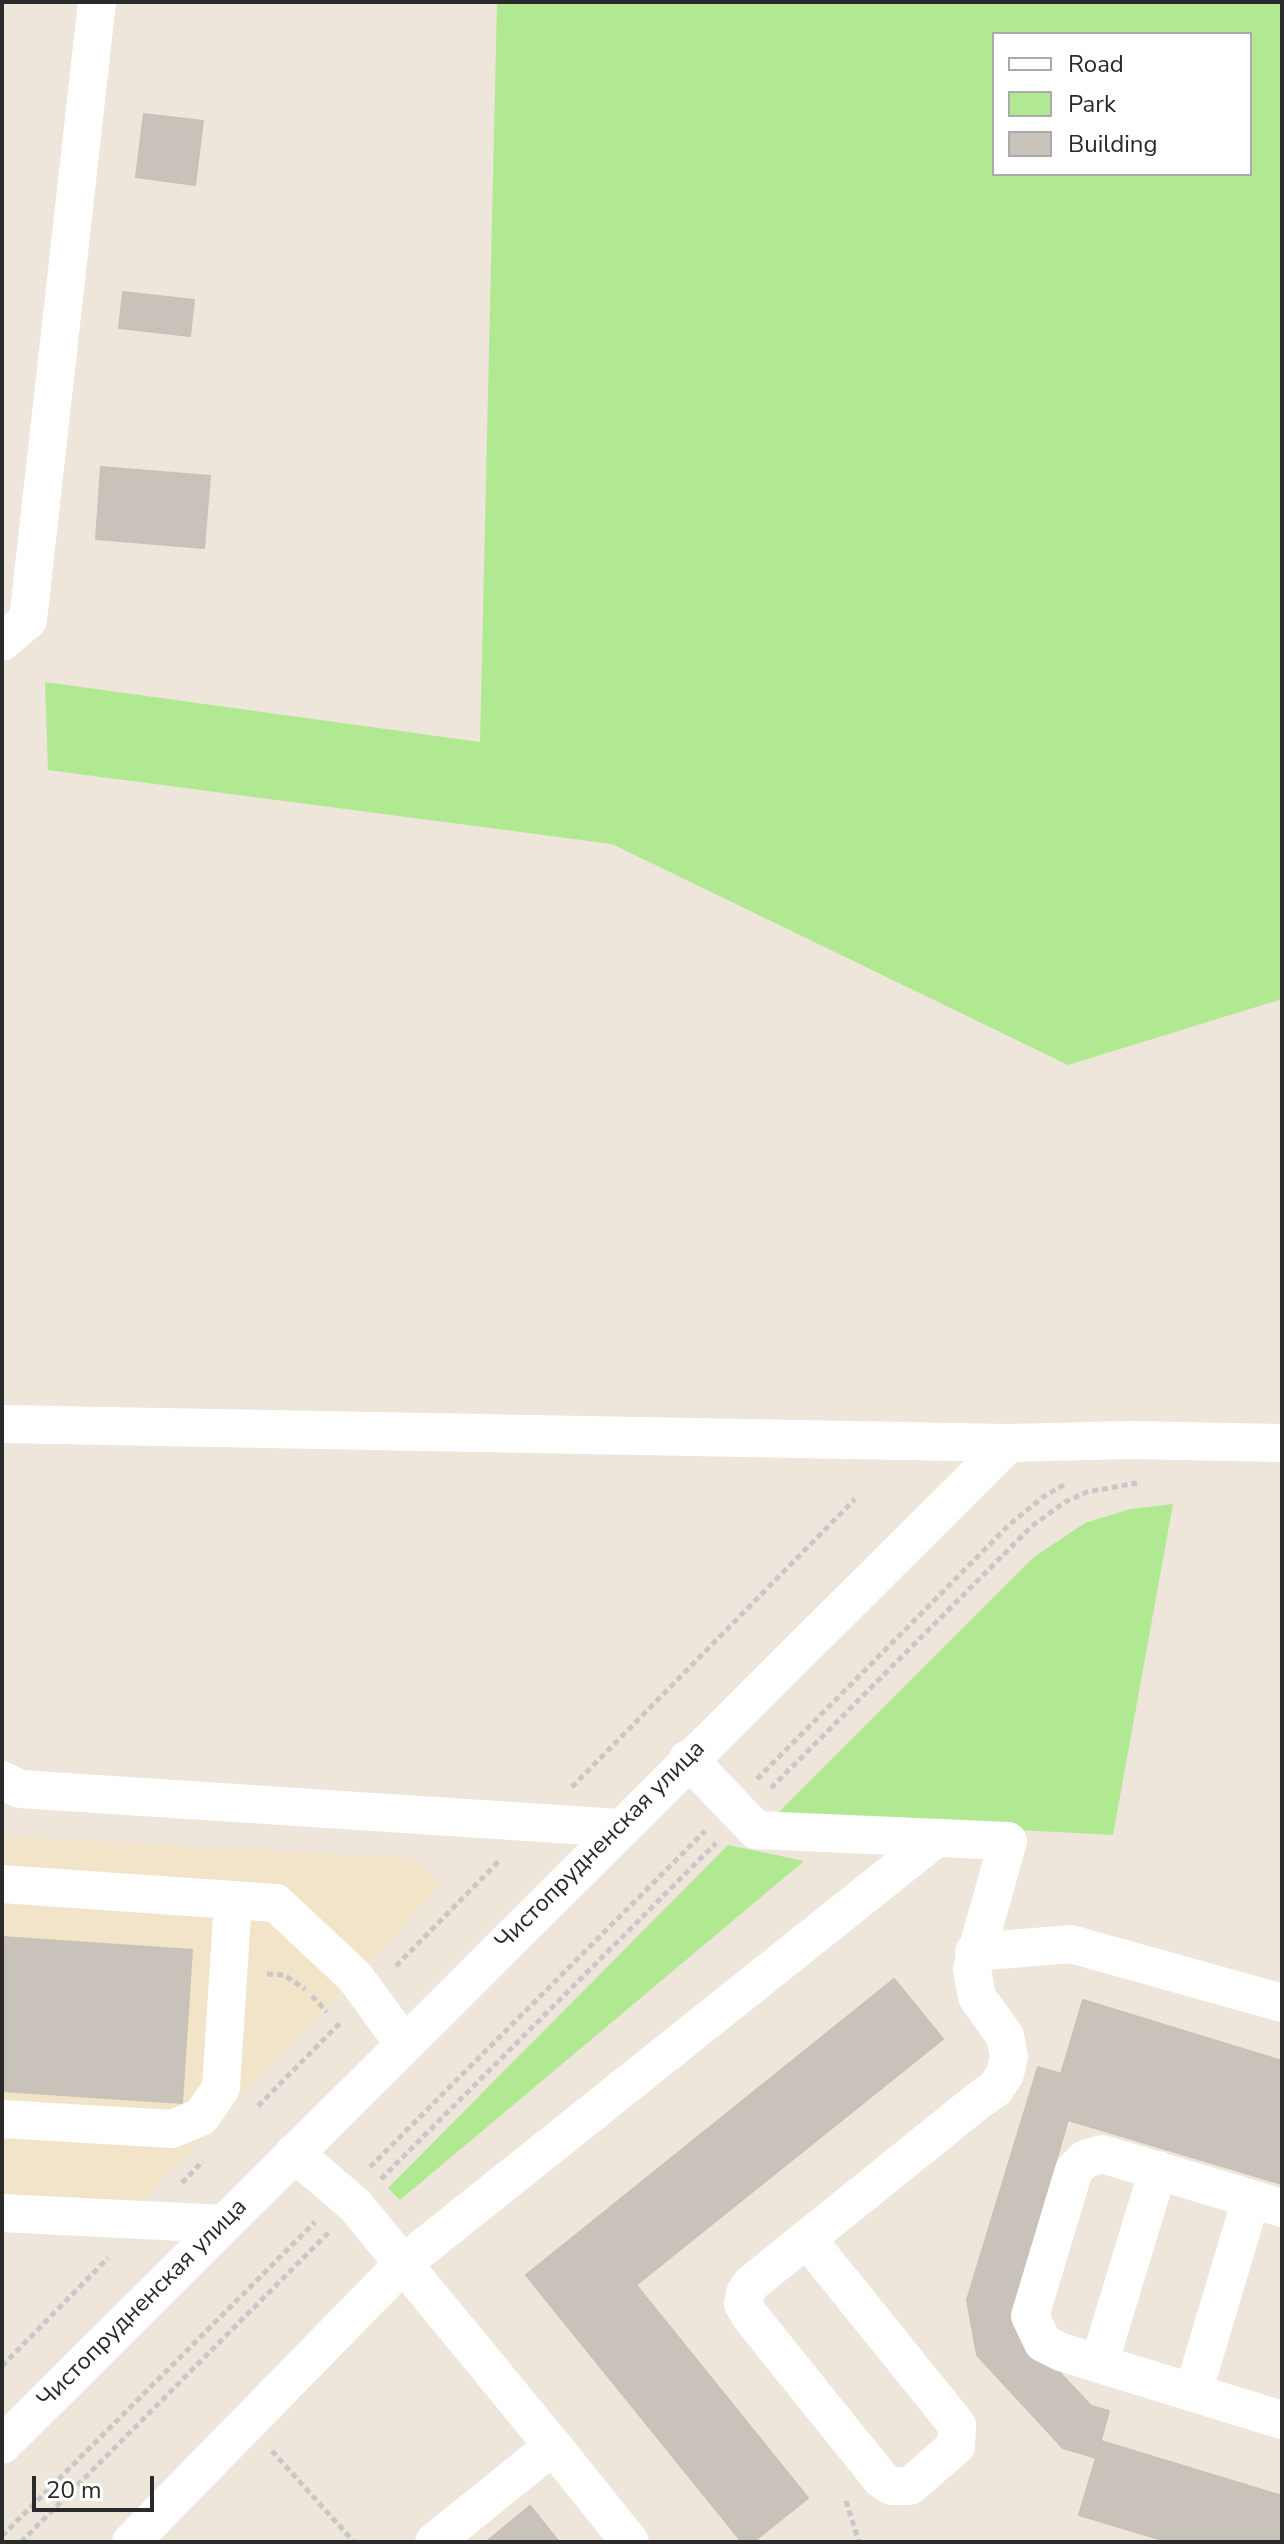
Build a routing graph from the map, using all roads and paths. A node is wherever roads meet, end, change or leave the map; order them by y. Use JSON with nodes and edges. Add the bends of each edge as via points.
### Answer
{"nodes":[{"id":1,"x":97,"y":2,"type":"edge"},
{"id":2,"x":2,"y":642,"type":"edge"},
{"id":3,"x":2,"y":1424,"type":"edge"},
{"id":4,"x":1009,"y":1443,"type":"junction"},
{"id":5,"x":1282,"y":1443,"type":"edge"},
{"id":6,"x":1073,"y":1479,"type":"dead end"},
{"id":7,"x":1139,"y":1483,"type":"dead end"},
{"id":8,"x":855,"y":1499,"type":"dead end"},
{"id":9,"x":688,"y":1759,"type":"junction"},
{"id":10,"x":2,"y":1780,"type":"edge"},
{"id":11,"x":736,"y":1810,"type":"junction"},
{"id":12,"x":539,"y":1820,"type":"junction"},
{"id":13,"x":620,"y":1828,"type":"junction"},
{"id":14,"x":935,"y":1839,"type":"junction"},
{"id":15,"x":2,"y":1884,"type":"edge"},
{"id":16,"x":233,"y":1900,"type":"junction"},
{"id":17,"x":974,"y":1952,"type":"junction"},
{"id":18,"x":228,"y":1973,"type":"junction"},
{"id":19,"x":369,"y":1993,"type":"junction"},
{"id":20,"x":1282,"y":2003,"type":"edge"},
{"id":21,"x":325,"y":2009,"type":"dead end"},
{"id":22,"x":404,"y":2044,"type":"junction"},
{"id":23,"x":257,"y":2107,"type":"dead end"},
{"id":24,"x":2,"y":2119,"type":"edge"},
{"id":25,"x":212,"y":2153,"type":"dead end"},
{"id":26,"x":294,"y":2153,"type":"junction"},
{"id":27,"x":1158,"y":2170,"type":"junction"},
{"id":28,"x":350,"y":2199,"type":"junction"},
{"id":29,"x":1267,"y":2204,"type":"edge"},
{"id":30,"x":2,"y":2213,"type":"edge"},
{"id":31,"x":145,"y":2221,"type":"junction"},
{"id":32,"x":223,"y":2224,"type":"junction"},
{"id":33,"x":807,"y":2239,"type":"junction"},
{"id":34,"x":405,"y":2262,"type":"junction"},
{"id":35,"x":1099,"y":2364,"type":"junction"},
{"id":36,"x":2,"y":2366,"type":"edge"},
{"id":37,"x":1193,"y":2393,"type":"junction"},
{"id":38,"x":1282,"y":2420,"type":"edge"},
{"id":39,"x":247,"y":2424,"type":"junction"},
{"id":40,"x":2,"y":2445,"type":"edge"},
{"id":41,"x":553,"y":2446,"type":"junction"},
{"id":42,"x":2,"y":2536,"type":"edge"},
{"id":43,"x":21,"y":2542,"type":"edge"},
{"id":44,"x":131,"y":2542,"type":"edge"},
{"id":45,"x":354,"y":2542,"type":"edge"},
{"id":46,"x":434,"y":2542,"type":"edge"},
{"id":47,"x":630,"y":2542,"type":"edge"}],
"edges":[{"from":1,"to":2,"type":"street","via":[[28,620]]},
{"from":3,"to":4,"type":"street"},
{"from":4,"to":5,"type":"street"},
{"from":4,"to":9,"type":"street","name":"Чистопрудненская улица"},
{"from":6,"to":11,"type":"path","via":[[1009,1525]]},
{"from":7,"to":11,"type":"path","via":[[1087,1492],[1032,1526]]},
{"from":8,"to":12,"type":"path"},
{"from":9,"to":11,"type":"street"},
{"from":9,"to":13,"type":"street","name":"Чистопрудненская улица"},
{"from":10,"to":12,"type":"street","via":[[20,1789]]},
{"from":11,"to":14,"type":"street","via":[[756,1830]]},
{"from":11,"to":28,"type":"path"},
{"from":11,"to":28,"type":"path"},
{"from":12,"to":13,"type":"street"},
{"from":12,"to":19,"type":"path"},
{"from":13,"to":22,"type":"street","name":"Чистопрудненская улица"},
{"from":14,"to":17,"type":"street","via":[[1008,1841]]},
{"from":14,"to":34,"type":"street"},
{"from":15,"to":16,"type":"street"},
{"from":16,"to":18,"type":"street"},
{"from":16,"to":19,"type":"street","via":[[281,1906]]},
{"from":17,"to":20,"type":"street","via":[[1071,1944]]},
{"from":17,"to":33,"type":"street","via":[[977,1997],[1005,2036],[1005,2074],[995,2089]]},
{"from":18,"to":21,"type":"path","via":[[284,1975]]},
{"from":18,"to":24,"type":"street","via":[[221,2088],[201,2117],[172,2129]]},
{"from":19,"to":22,"type":"street"},
{"from":19,"to":23,"type":"path"},
{"from":22,"to":26,"type":"street","name":"Чистопрудненская улица"},
{"from":25,"to":31,"type":"path"},
{"from":26,"to":28,"type":"street"},
{"from":26,"to":32,"type":"street","name":"Чистопрудненская улица"},
{"from":27,"to":29,"type":"street"},
{"from":27,"to":35,"type":"street"},
{"from":27,"to":35,"type":"street","via":[[1102,2154],[1085,2159],[1074,2170],[1030,2316],[1043,2343]]},
{"from":28,"to":34,"type":"street"},
{"from":28,"to":42,"type":"path"},
{"from":28,"to":43,"type":"path"},
{"from":29,"to":37,"type":"street"},
{"from":30,"to":31,"type":"street"},
{"from":31,"to":32,"type":"street"},
{"from":31,"to":36,"type":"path"},
{"from":32,"to":40,"type":"street","name":"Чистопрудненская улица"},
{"from":33,"to":33,"type":"street","via":[[957,2425],[956,2446],[910,2486],[891,2486],[881,2479],[743,2304],[752,2283]]},
{"from":34,"to":39,"type":"street"},
{"from":34,"to":41,"type":"street"},
{"from":35,"to":37,"type":"street"},
{"from":37,"to":38,"type":"street"},
{"from":39,"to":44,"type":"street"},
{"from":39,"to":45,"type":"path"},
{"from":41,"to":46,"type":"street"},
{"from":41,"to":47,"type":"street"}]}
